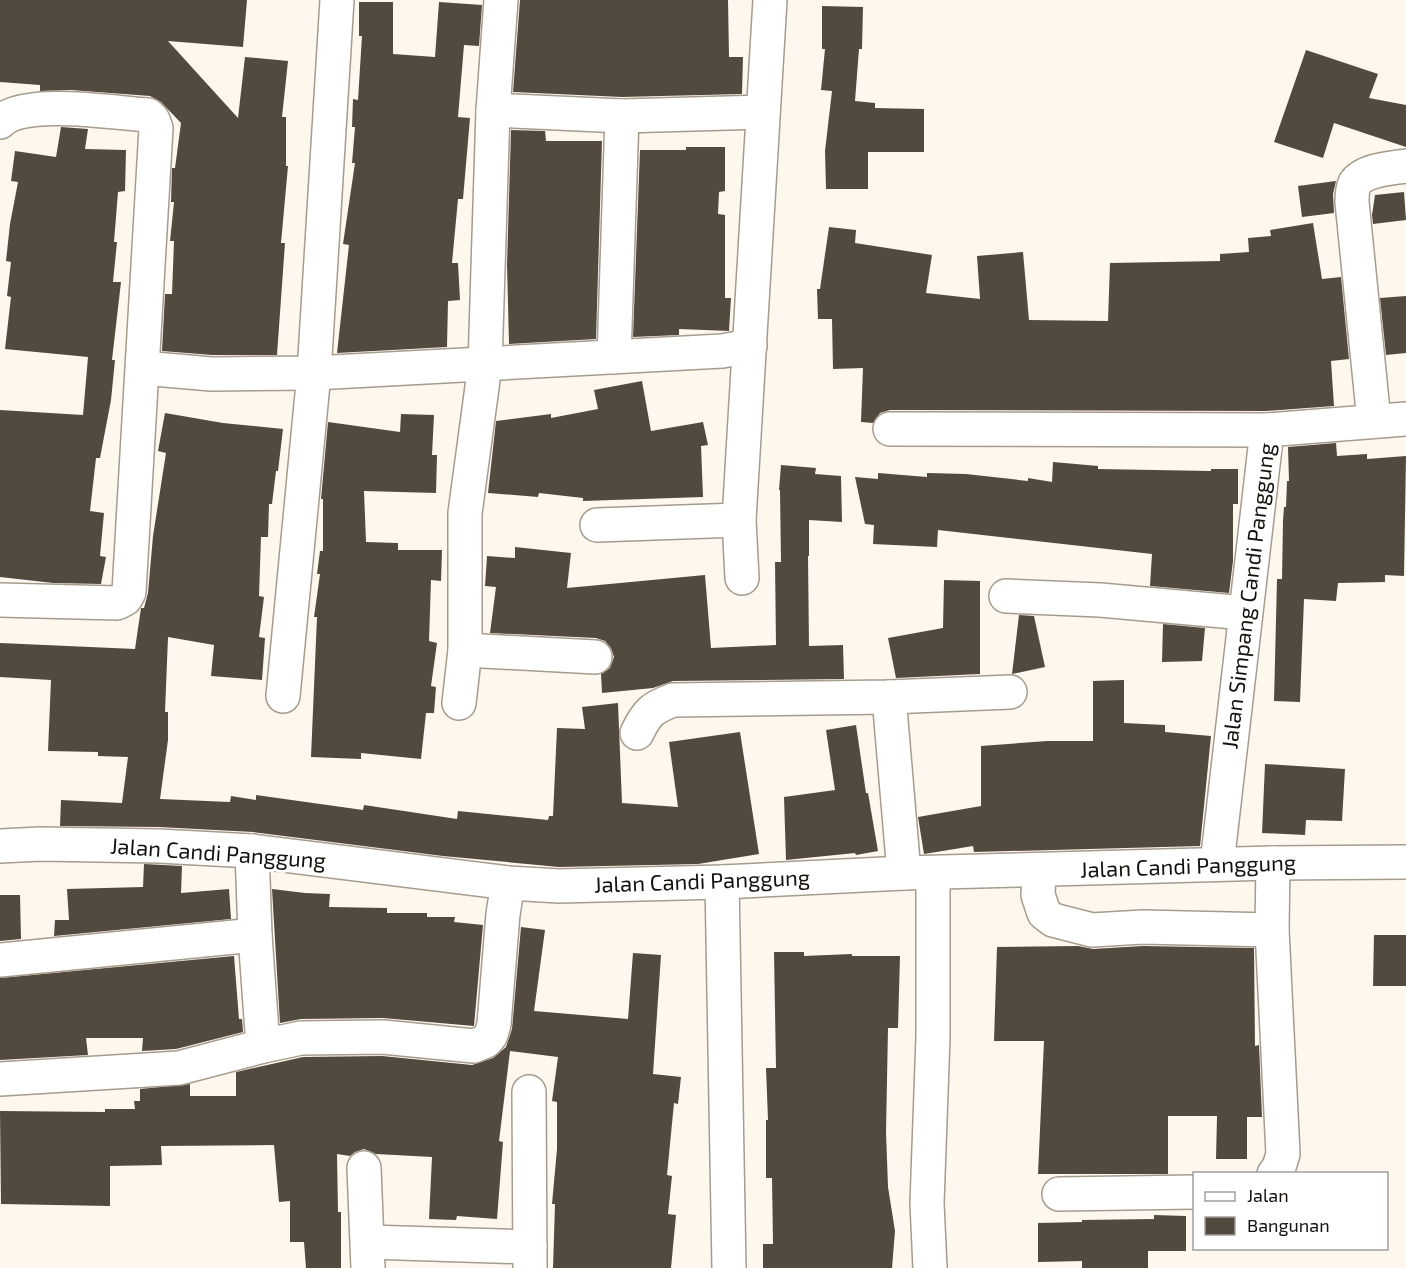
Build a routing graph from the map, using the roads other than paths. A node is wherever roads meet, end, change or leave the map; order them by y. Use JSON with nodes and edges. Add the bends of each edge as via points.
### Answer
{"nodes":[{"id":1,"x":337,"y":0,"type":"edge"},
{"id":2,"x":501,"y":0,"type":"edge"},
{"id":3,"x":770,"y":0,"type":"edge"},
{"id":4,"x":493,"y":110,"type":"junction"},
{"id":5,"x":763,"y":112,"type":"junction"},
{"id":6,"x":622,"y":116,"type":"junction"},
{"id":7,"x":0,"y":122,"type":"edge"},
{"id":8,"x":1406,"y":166,"type":"edge"},
{"id":9,"x":750,"y":346,"type":"junction"},
{"id":10,"x":614,"y":357,"type":"junction"},
{"id":11,"x":485,"y":365,"type":"junction"},
{"id":12,"x":143,"y":368,"type":"junction"},
{"id":13,"x":314,"y":373,"type":"junction"},
{"id":14,"x":1406,"y":418,"type":"edge"},
{"id":15,"x":1374,"y":421,"type":"junction"},
{"id":16,"x":890,"y":429,"type":"dead end"},
{"id":17,"x":1267,"y":430,"type":"junction"},
{"id":18,"x":740,"y":520,"type":"junction"},
{"id":19,"x":597,"y":525,"type":"dead end"},
{"id":20,"x":742,"y":578,"type":"dead end"},
{"id":21,"x":1006,"y":596,"type":"dead end"},
{"id":22,"x":0,"y":600,"type":"edge"},
{"id":23,"x":1245,"y":613,"type":"junction"},
{"id":24,"x":465,"y":650,"type":"junction"},
{"id":25,"x":595,"y":657,"type":"dead end"},
{"id":26,"x":1010,"y":692,"type":"dead end"},
{"id":27,"x":283,"y":696,"type":"dead end"},
{"id":28,"x":889,"y":697,"type":"junction"},
{"id":29,"x":459,"y":703,"type":"dead end"},
{"id":30,"x":637,"y":733,"type":"dead end"},
{"id":31,"x":0,"y":846,"type":"edge"},
{"id":32,"x":252,"y":851,"type":"junction"},
{"id":33,"x":1406,"y":862,"type":"edge"},
{"id":34,"x":1273,"y":863,"type":"junction"},
{"id":35,"x":1217,"y":864,"type":"junction"},
{"id":36,"x":1040,"y":870,"type":"junction"},
{"id":37,"x":919,"y":873,"type":"junction"},
{"id":38,"x":722,"y":882,"type":"junction"},
{"id":39,"x":508,"y":883,"type":"junction"},
{"id":40,"x":1272,"y":930,"type":"junction"},
{"id":41,"x":255,"y":935,"type":"junction"},
{"id":42,"x":0,"y":960,"type":"edge"},
{"id":43,"x":263,"y":1046,"type":"junction"},
{"id":44,"x":0,"y":1080,"type":"edge"},
{"id":45,"x":529,"y":1092,"type":"dead end"},
{"id":46,"x":364,"y":1168,"type":"dead end"},
{"id":47,"x":1275,"y":1172,"type":"edge"},
{"id":48,"x":1193,"y":1192,"type":"edge"},
{"id":49,"x":1059,"y":1194,"type":"dead end"},
{"id":50,"x":368,"y":1255,"type":"edge"},
{"id":51,"x":530,"y":1257,"type":"edge"},
{"id":52,"x":729,"y":1268,"type":"edge"},
{"id":53,"x":930,"y":1268,"type":"edge"}],
"edges":[{"from":1,"to":13,"type":"street"},
{"from":2,"to":4,"type":"street"},
{"from":3,"to":5,"type":"street"},
{"from":4,"to":6,"type":"street"},
{"from":4,"to":11,"type":"street"},
{"from":5,"to":6,"type":"street"},
{"from":5,"to":9,"type":"street"},
{"from":6,"to":10,"type":"street"},
{"from":7,"to":12,"type":"street","via":[[18,112],[48,108],[148,115],[155,124]]},
{"from":8,"to":15,"type":"street","via":[[1368,174],[1356,181],[1352,190]]},
{"from":9,"to":10,"type":"street"},
{"from":9,"to":18,"type":"street"},
{"from":10,"to":11,"type":"street"},
{"from":11,"to":13,"type":"street"},
{"from":11,"to":24,"type":"street","via":[[465,513]]},
{"from":12,"to":13,"type":"street","via":[[210,374]]},
{"from":12,"to":22,"type":"street","via":[[129,592],[125,599],[117,603]]},
{"from":13,"to":27,"type":"street"},
{"from":14,"to":15,"type":"street","name":"Jalan Simpang Candi Panggung"},
{"from":15,"to":17,"type":"street","name":"Jalan Simpang Candi Panggung"},
{"from":16,"to":17,"type":"street"},
{"from":17,"to":23,"type":"street","name":"Jalan Simpang Candi Panggung"},
{"from":18,"to":19,"type":"street"},
{"from":18,"to":20,"type":"street"},
{"from":21,"to":23,"type":"street"},
{"from":23,"to":35,"type":"street","name":"Jalan Simpang Candi Panggung"},
{"from":24,"to":25,"type":"street"},
{"from":24,"to":29,"type":"street"},
{"from":26,"to":28,"type":"street"},
{"from":28,"to":30,"type":"street","via":[[674,700],[655,707],[645,716]]},
{"from":28,"to":37,"type":"street"},
{"from":31,"to":32,"type":"street","name":"Jalan Candi Panggung","via":[[159,846]]},
{"from":32,"to":39,"type":"street","name":"Jalan Candi Panggung"},
{"from":32,"to":41,"type":"street"},
{"from":33,"to":34,"type":"street","name":"Jalan Candi Panggung"},
{"from":34,"to":35,"type":"street","name":"Jalan Candi Panggung"},
{"from":34,"to":40,"type":"street"},
{"from":35,"to":36,"type":"street","name":"Jalan Candi Panggung"},
{"from":36,"to":37,"type":"street","name":"Jalan Candi Panggung"},
{"from":36,"to":40,"type":"street","via":[[1038,895],[1044,913],[1053,920],[1092,930]]},
{"from":37,"to":38,"type":"street","name":"Jalan Candi Panggung"},
{"from":37,"to":53,"type":"street","via":[[933,1037],[927,1203]]},
{"from":38,"to":39,"type":"street","name":"Jalan Candi Panggung","via":[[559,886]]},
{"from":38,"to":52,"type":"street"},
{"from":39,"to":43,"type":"street","via":[[494,1024],[491,1035],[480,1045],[383,1037],[301,1038]]},
{"from":40,"to":47,"type":"street","via":[[1282,1154]]},
{"from":41,"to":42,"type":"street"},
{"from":41,"to":43,"type":"street"},
{"from":43,"to":44,"type":"street","via":[[179,1068]]},
{"from":45,"to":51,"type":"street"},
{"from":46,"to":50,"type":"street"},
{"from":48,"to":49,"type":"street"},
{"from":50,"to":51,"type":"street"}]}
